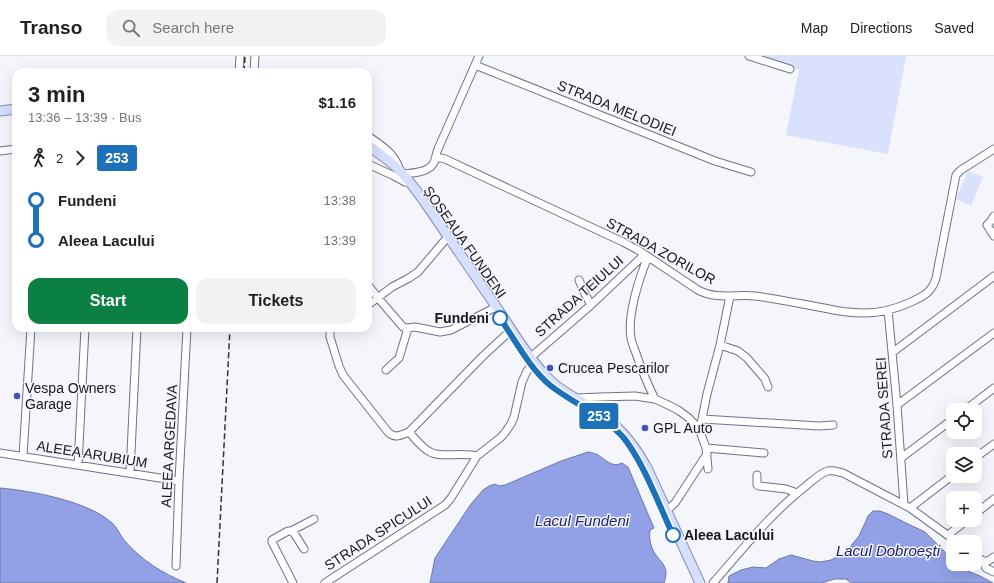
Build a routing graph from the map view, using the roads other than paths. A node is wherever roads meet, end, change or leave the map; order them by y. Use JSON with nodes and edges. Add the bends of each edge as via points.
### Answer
{"nodes":[{"id":1,"x":240,"y":56,"type":"edge"},
{"id":2,"x":255,"y":56,"type":"edge"},
{"id":3,"x":479,"y":56,"type":"edge"},
{"id":4,"x":749,"y":56,"type":"edge"},
{"id":5,"x":475,"y":65,"type":"junction"},
{"id":6,"x":239,"y":68,"type":"edge"},
{"id":7,"x":254,"y":68,"type":"edge"},
{"id":8,"x":790,"y":69,"type":"dead end"},
{"id":9,"x":12,"y":110,"type":"edge"},
{"id":10,"x":0,"y":111,"type":"edge"},
{"id":11,"x":12,"y":115,"type":"edge"},
{"id":12,"x":0,"y":116,"type":"edge"},
{"id":13,"x":372,"y":139,"type":"edge"},
{"id":14,"x":994,"y":149,"type":"edge"},
{"id":15,"x":12,"y":150,"type":"edge"},
{"id":16,"x":0,"y":151,"type":"edge"},
{"id":17,"x":372,"y":151,"type":"edge"},
{"id":18,"x":372,"y":156,"type":"edge"},
{"id":19,"x":435,"y":158,"type":"junction"},
{"id":20,"x":372,"y":164,"type":"edge"},
{"id":21,"x":382,"y":164,"type":"junction"},
{"id":22,"x":372,"y":170,"type":"edge"},
{"id":23,"x":751,"y":172,"type":"dead end"},
{"id":24,"x":403,"y":176,"type":"junction"},
{"id":25,"x":993,"y":221,"type":"edge"},
{"id":26,"x":994,"y":236,"type":"edge"},
{"id":27,"x":446,"y":239,"type":"junction"},
{"id":28,"x":646,"y":256,"type":"junction"},
{"id":29,"x":994,"y":276,"type":"edge"},
{"id":30,"x":579,"y":280,"type":"dead end"},
{"id":31,"x":372,"y":290,"type":"edge"},
{"id":32,"x":730,"y":296,"type":"junction"},
{"id":33,"x":378,"y":298,"type":"junction"},
{"id":34,"x":372,"y":302,"type":"edge"},
{"id":35,"x":591,"y":305,"type":"junction"},
{"id":36,"x":494,"y":308,"type":"junction"},
{"id":37,"x":888,"y":310,"type":"junction"},
{"id":38,"x":408,"y":328,"type":"junction"},
{"id":39,"x":31,"y":332,"type":"edge"},
{"id":40,"x":85,"y":332,"type":"edge"},
{"id":41,"x":137,"y":332,"type":"edge"},
{"id":42,"x":187,"y":332,"type":"edge"},
{"id":43,"x":330,"y":332,"type":"edge"},
{"id":44,"x":509,"y":332,"type":"junction"},
{"id":45,"x":994,"y":332,"type":"edge"},
{"id":46,"x":720,"y":345,"type":"junction"},
{"id":47,"x":893,"y":352,"type":"junction"},
{"id":48,"x":531,"y":361,"type":"junction"},
{"id":49,"x":386,"y":370,"type":"dead end"},
{"id":50,"x":768,"y":388,"type":"dead end"},
{"id":51,"x":994,"y":388,"type":"edge"},
{"id":52,"x":576,"y":398,"type":"junction"},
{"id":53,"x":655,"y":399,"type":"junction"},
{"id":54,"x":974,"y":403,"type":"edge"},
{"id":55,"x":897,"y":405,"type":"junction"},
{"id":56,"x":702,"y":419,"type":"junction"},
{"id":57,"x":946,"y":424,"type":"edge"},
{"id":58,"x":833,"y":425,"type":"dead end"},
{"id":59,"x":699,"y":429,"type":"junction"},
{"id":60,"x":409,"y":432,"type":"junction"},
{"id":61,"x":994,"y":444,"type":"edge"},
{"id":62,"x":706,"y":451,"type":"junction"},
{"id":63,"x":0,"y":453,"type":"edge"},
{"id":64,"x":764,"y":453,"type":"dead end"},
{"id":65,"x":982,"y":453,"type":"edge"},
{"id":66,"x":23,"y":456,"type":"junction"},
{"id":67,"x":477,"y":456,"type":"junction"},
{"id":68,"x":901,"y":458,"type":"junction"},
{"id":69,"x":78,"y":465,"type":"junction"},
{"id":70,"x":708,"y":469,"type":"dead end"},
{"id":71,"x":130,"y":473,"type":"junction"},
{"id":72,"x":757,"y":475,"type":"dead end"},
{"id":73,"x":946,"y":480,"type":"edge"},
{"id":74,"x":180,"y":481,"type":"junction"},
{"id":75,"x":797,"y":493,"type":"junction"},
{"id":76,"x":994,"y":499,"type":"edge"},
{"id":77,"x":907,"y":506,"type":"junction"},
{"id":78,"x":982,"y":508,"type":"edge"},
{"id":79,"x":665,"y":512,"type":"junction"},
{"id":80,"x":314,"y":519,"type":"dead end"},
{"id":81,"x":958,"y":527,"type":"edge"},
{"id":82,"x":291,"y":531,"type":"junction"},
{"id":83,"x":948,"y":535,"type":"joint"},
{"id":84,"x":304,"y":549,"type":"dead end"},
{"id":85,"x":994,"y":557,"type":"edge"},
{"id":86,"x":984,"y":561,"type":"joint"},
{"id":87,"x":176,"y":566,"type":"dead end"},
{"id":88,"x":994,"y":572,"type":"edge"},
{"id":89,"x":293,"y":583,"type":"edge"},
{"id":90,"x":325,"y":583,"type":"edge"},
{"id":91,"x":695,"y":583,"type":"edge"},
{"id":92,"x":700,"y":583,"type":"edge"},
{"id":93,"x":713,"y":583,"type":"edge"}],
"edges":[{"from":1,"to":6,"type":"street"},
{"from":2,"to":7,"type":"street"},
{"from":3,"to":5,"type":"street"},
{"from":4,"to":8,"type":"street"},
{"from":5,"to":19,"type":"street"},
{"from":5,"to":23,"type":"street","name":"STRADA MELODIEI","via":[[715,161]]},
{"from":9,"to":10,"type":"main road"},
{"from":11,"to":12,"type":"main road"},
{"from":13,"to":24,"type":"street","name":"ȘOSEAUA FUNDENI","via":[[388,150],[398,163]]},
{"from":14,"to":37,"type":"street","name":"STRADA ZORILOR","via":[[956,174],[936,278],[931,289],[917,299]]},
{"from":15,"to":16,"type":"street"},
{"from":17,"to":21,"type":"main road","name":"ȘOSEAUA FUNDENI"},
{"from":18,"to":21,"type":"main road","name":"ȘOSEAUA FUNDENI"},
{"from":19,"to":24,"type":"street","via":[[432,166]]},
{"from":19,"to":28,"type":"street","name":"STRADA ZORILOR","via":[[445,159],[616,238]]},
{"from":20,"to":21,"type":"street","name":"ȘOSEAUA FUNDENI"},
{"from":21,"to":22,"type":"street"},
{"from":21,"to":24,"type":"main road","name":"ȘOSEAUA FUNDENI"},
{"from":24,"to":27,"type":"main road","name":"ȘOSEAUA FUNDENI"},
{"from":24,"to":48,"type":"main road","name":"ȘOSEAUA FUNDENI","via":[[428,207]]},
{"from":25,"to":26,"type":"street","via":[[987,225]]},
{"from":27,"to":33,"type":"street","via":[[418,272]]},
{"from":27,"to":36,"type":"main road","name":"ȘOSEAUA FUNDENI"},
{"from":28,"to":32,"type":"street","name":"STRADA ZORILOR","via":[[703,293]]},
{"from":28,"to":35,"type":"street","name":"STRADA TEIULUI"},
{"from":28,"to":53,"type":"street","via":[[633,302],[630,332],[639,363]]},
{"from":29,"to":47,"type":"street"},
{"from":30,"to":35,"type":"street"},
{"from":31,"to":33,"type":"street"},
{"from":32,"to":37,"type":"street","name":"STRADA ZORILOR","via":[[755,296],[842,312]]},
{"from":32,"to":46,"type":"street"},
{"from":33,"to":34,"type":"street"},
{"from":33,"to":38,"type":"street","via":[[400,324]]},
{"from":35,"to":48,"type":"street","name":"STRADA TEIULUI"},
{"from":36,"to":38,"type":"street","via":[[451,330],[440,332],[415,326]]},
{"from":36,"to":44,"type":"main road","name":"ȘOSEAUA FUNDENI"},
{"from":37,"to":47,"type":"street","name":"STRADA SEREI"},
{"from":38,"to":49,"type":"street","via":[[399,358]]},
{"from":39,"to":66,"type":"street"},
{"from":40,"to":69,"type":"street"},
{"from":41,"to":71,"type":"street"},
{"from":42,"to":74,"type":"street","name":"ALEEA ARGEDAVA"},
{"from":43,"to":60,"type":"street","via":[[339,366],[350,384],[391,435],[398,437]]},
{"from":44,"to":48,"type":"main road","name":"ȘOSEAUA FUNDENI"},
{"from":44,"to":60,"type":"street"},
{"from":45,"to":55,"type":"street"},
{"from":46,"to":50,"type":"street","via":[[738,351],[747,358],[765,379]]},
{"from":46,"to":56,"type":"street"},
{"from":47,"to":55,"type":"street","name":"STRADA SEREI"},
{"from":48,"to":52,"type":"main road","name":"ȘOSEAUA FUNDENI","via":[[551,381]]},
{"from":48,"to":67,"type":"street","name":"STRADA SPICULUI","via":[[522,382],[511,424],[500,438]]},
{"from":48,"to":79,"type":"main road","name":"ȘOSEAUA FUNDENI","via":[[553,387],[606,422],[622,436],[638,459]]},
{"from":51,"to":54,"type":"street"},
{"from":52,"to":53,"type":"street","via":[[635,396]]},
{"from":52,"to":79,"type":"main road","name":"ȘOSEAUA FUNDENI","via":[[608,419],[629,440],[643,461]]},
{"from":53,"to":59,"type":"street","via":[[684,414]]},
{"from":55,"to":68,"type":"street","name":"STRADA SEREI"},
{"from":56,"to":58,"type":"street"},
{"from":56,"to":59,"type":"street"},
{"from":57,"to":68,"type":"street"},
{"from":59,"to":62,"type":"street"},
{"from":60,"to":67,"type":"street","via":[[426,450],[433,453]]},
{"from":61,"to":65,"type":"street"},
{"from":62,"to":64,"type":"street"},
{"from":62,"to":70,"type":"street"},
{"from":62,"to":79,"type":"street","via":[[675,503]]},
{"from":63,"to":66,"type":"street","name":"ALEEA ARUBIUM"},
{"from":66,"to":69,"type":"street","name":"ALEEA ARUBIUM"},
{"from":67,"to":90,"type":"street","name":"STRADA SPICULUI","via":[[445,505]]},
{"from":68,"to":77,"type":"street","name":"STRADA SEREI"},
{"from":69,"to":71,"type":"street","name":"ALEEA ARUBIUM"},
{"from":71,"to":74,"type":"street","name":"ALEEA ARUBIUM"},
{"from":72,"to":75,"type":"street","via":[[756,483],[759,486]]},
{"from":73,"to":77,"type":"street"},
{"from":74,"to":87,"type":"street","name":"ALEEA ARGEDAVA"},
{"from":75,"to":77,"type":"street","via":[[823,473],[832,470]]},
{"from":75,"to":93,"type":"street","via":[[771,516]]},
{"from":76,"to":78,"type":"street"},
{"from":77,"to":83,"type":"street"},
{"from":79,"to":91,"type":"main road","name":"ȘOSEAUA FUNDENI"},
{"from":79,"to":92,"type":"main road","name":"ȘOSEAUA FUNDENI"},
{"from":80,"to":82,"type":"street"},
{"from":81,"to":83,"type":"street"},
{"from":82,"to":84,"type":"street"},
{"from":82,"to":89,"type":"street","via":[[273,538],[272,542]]},
{"from":85,"to":86,"type":"street"},
{"from":86,"to":88,"type":"street","via":[[986,568]]}]}
